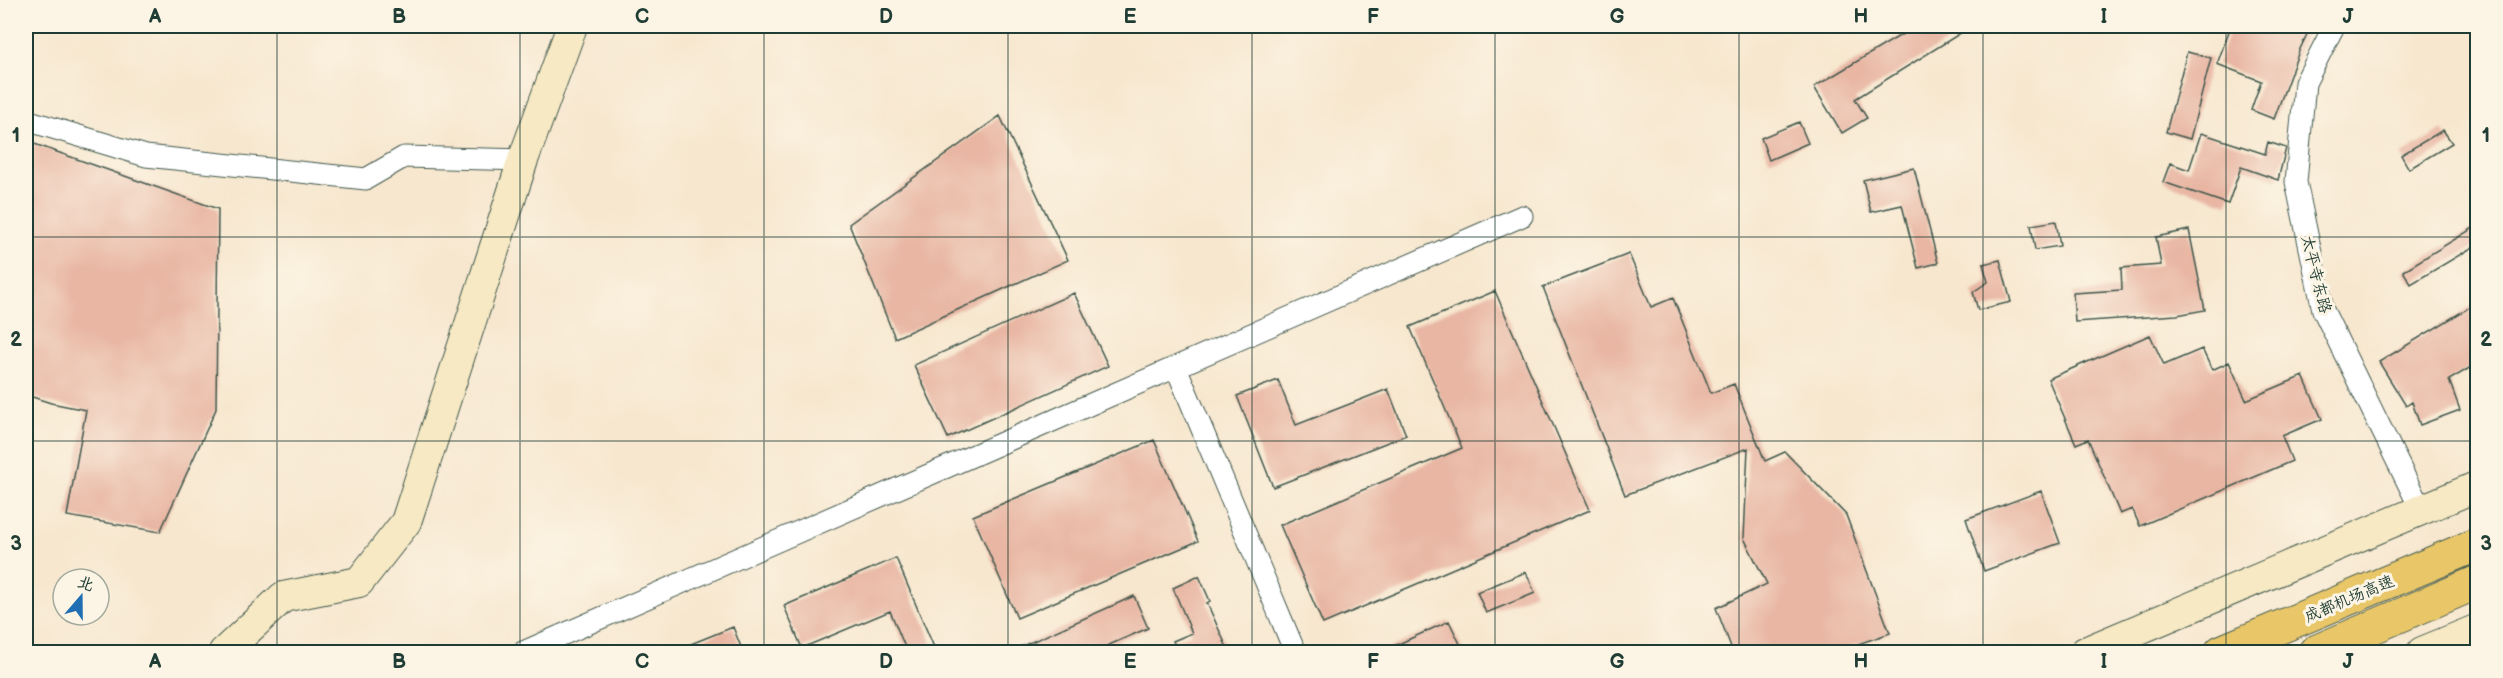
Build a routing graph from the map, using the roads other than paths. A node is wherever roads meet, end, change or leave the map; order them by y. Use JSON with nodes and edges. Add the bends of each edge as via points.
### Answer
{"nodes":[{"id":1,"x":572,"y":26,"type":"edge"},
{"id":2,"x":2334,"y":26,"type":"edge"},
{"id":3,"x":26,"y":120,"type":"edge"},
{"id":4,"x":523,"y":160,"type":"junction"},
{"id":5,"x":1522,"y":216,"type":"dead end"},
{"id":6,"x":1176,"y":367,"type":"junction"},
{"id":7,"x":2478,"y":486,"type":"edge"},
{"id":8,"x":2421,"y":510,"type":"junction"},
{"id":9,"x":2478,"y":544,"type":"edge"},
{"id":10,"x":2478,"y":582,"type":"edge"},
{"id":11,"x":2478,"y":629,"type":"edge"},
{"id":12,"x":224,"y":652,"type":"edge"},
{"id":13,"x":522,"y":652,"type":"edge"},
{"id":14,"x":1295,"y":652,"type":"edge"},
{"id":15,"x":2085,"y":652,"type":"edge"},
{"id":16,"x":2220,"y":652,"type":"edge"},
{"id":17,"x":2315,"y":652,"type":"edge"},
{"id":18,"x":2422,"y":652,"type":"edge"}],
"edges":[{"from":1,"to":4,"type":"street"},
{"from":2,"to":8,"type":"street","name":"太平寺东路","via":[[2305,84],[2296,182],[2323,310]]},
{"from":3,"to":4,"type":"street","via":[[146,156],[366,179],[404,157]]},
{"from":4,"to":12,"type":"street","via":[[406,522],[359,582],[284,597]]},
{"from":5,"to":6,"type":"street"},
{"from":6,"to":13,"type":"street"},
{"from":6,"to":14,"type":"street"},
{"from":7,"to":8,"type":"street"},
{"from":8,"to":15,"type":"street"},
{"from":9,"to":16,"type":"highway","name":"成都机场高速"},
{"from":10,"to":17,"type":"highway"},
{"from":11,"to":18,"type":"street"}]}
